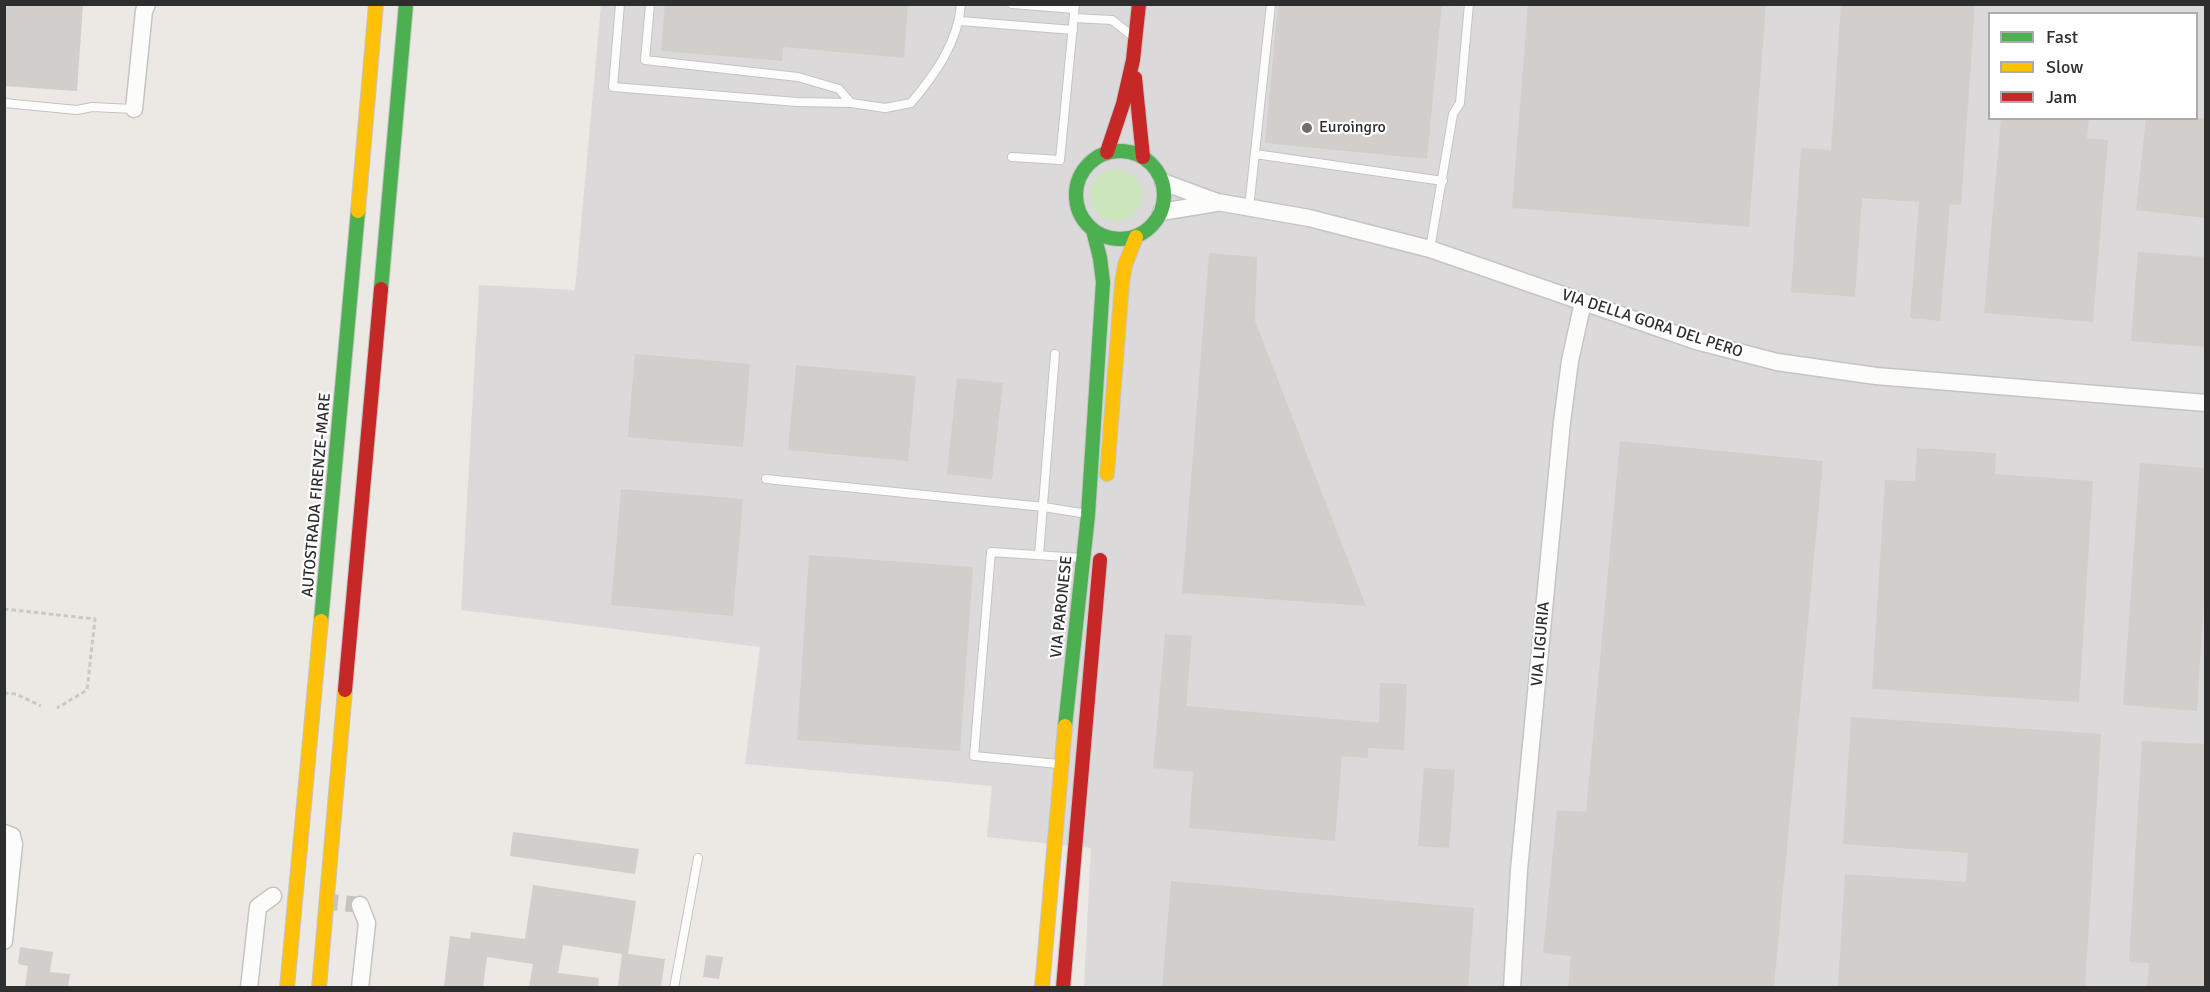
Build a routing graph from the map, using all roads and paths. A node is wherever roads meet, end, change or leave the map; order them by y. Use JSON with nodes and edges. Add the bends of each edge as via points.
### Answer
{"nodes":[{"id":1,"x":147,"y":4,"type":"edge"},
{"id":2,"x":376,"y":4,"type":"edge"},
{"id":3,"x":406,"y":4,"type":"edge"},
{"id":4,"x":620,"y":4,"type":"edge"},
{"id":5,"x":650,"y":4,"type":"edge"},
{"id":6,"x":961,"y":4,"type":"edge"},
{"id":7,"x":1012,"y":4,"type":"edge"},
{"id":8,"x":1139,"y":4,"type":"edge"},
{"id":9,"x":1271,"y":4,"type":"edge"},
{"id":10,"x":1469,"y":4,"type":"edge"},
{"id":11,"x":1074,"y":11,"type":"edge"},
{"id":12,"x":960,"y":21,"type":"junction"},
{"id":13,"x":1073,"y":30,"type":"junction"},
{"id":14,"x":1135,"y":38,"type":"junction"},
{"id":15,"x":1133,"y":60,"type":"junction"},
{"id":16,"x":4,"y":103,"type":"edge"},
{"id":17,"x":851,"y":103,"type":"junction"},
{"id":18,"x":134,"y":109,"type":"joint"},
{"id":19,"x":1107,"y":152,"type":"junction"},
{"id":20,"x":1255,"y":154,"type":"junction"},
{"id":21,"x":1012,"y":157,"type":"dead end"},
{"id":22,"x":1143,"y":157,"type":"junction"},
{"id":23,"x":1443,"y":181,"type":"junction"},
{"id":24,"x":1163,"y":182,"type":"junction"},
{"id":25,"x":1217,"y":202,"type":"junction"},
{"id":26,"x":1249,"y":208,"type":"junction"},
{"id":27,"x":1161,"y":212,"type":"junction"},
{"id":28,"x":1093,"y":230,"type":"junction"},
{"id":29,"x":1136,"y":237,"type":"junction"},
{"id":30,"x":1430,"y":249,"type":"junction"},
{"id":31,"x":1583,"y":302,"type":"junction"},
{"id":32,"x":1055,"y":354,"type":"dead end"},
{"id":33,"x":2205,"y":403,"type":"edge"},
{"id":34,"x":766,"y":479,"type":"dead end"},
{"id":35,"x":1105,"y":492,"type":"dead end"},
{"id":36,"x":1044,"y":507,"type":"junction"},
{"id":37,"x":1088,"y":514,"type":"junction"},
{"id":38,"x":1101,"y":550,"type":"dead end"},
{"id":39,"x":1039,"y":555,"type":"junction"},
{"id":40,"x":1084,"y":558,"type":"junction"},
{"id":41,"x":4,"y":609,"type":"edge"},
{"id":42,"x":4,"y":693,"type":"edge"},
{"id":43,"x":41,"y":706,"type":"dead end"},
{"id":44,"x":57,"y":708,"type":"dead end"},
{"id":45,"x":1061,"y":764,"type":"junction"},
{"id":46,"x":4,"y":833,"type":"edge"},
{"id":47,"x":698,"y":858,"type":"dead end"},
{"id":48,"x":273,"y":896,"type":"dead end"},
{"id":49,"x":360,"y":904,"type":"dead end"},
{"id":50,"x":4,"y":941,"type":"edge"},
{"id":51,"x":249,"y":987,"type":"edge"},
{"id":52,"x":287,"y":987,"type":"edge"},
{"id":53,"x":319,"y":987,"type":"edge"},
{"id":54,"x":360,"y":987,"type":"edge"},
{"id":55,"x":674,"y":987,"type":"edge"},
{"id":56,"x":1042,"y":987,"type":"edge"},
{"id":57,"x":1063,"y":987,"type":"edge"},
{"id":58,"x":1512,"y":987,"type":"edge"}],
"edges":[{"from":1,"to":18,"type":"street"},
{"from":2,"to":52,"type":"main road","name":"AUTOSTRADA FIRENZE-MARE"},
{"from":3,"to":53,"type":"main road"},
{"from":4,"to":17,"type":"lane","via":[[613,87]]},
{"from":5,"to":17,"type":"lane","via":[[645,60],[798,77],[839,90]]},
{"from":6,"to":12,"type":"lane"},
{"from":7,"to":11,"type":"lane"},
{"from":8,"to":14,"type":"main road"},
{"from":9,"to":20,"type":"lane"},
{"from":10,"to":23,"type":"lane","via":[[1460,104],[1453,114]]},
{"from":11,"to":13,"type":"lane"},
{"from":11,"to":14,"type":"lane","via":[[1112,20]]},
{"from":12,"to":13,"type":"lane"},
{"from":12,"to":17,"type":"lane","via":[[940,68],[911,103],[885,108]]},
{"from":13,"to":21,"type":"lane","via":[[1060,160]]},
{"from":14,"to":15,"type":"main road"},
{"from":15,"to":19,"type":"main road"},
{"from":15,"to":22,"type":"main road"},
{"from":16,"to":18,"type":"lane","via":[[77,110]]},
{"from":19,"to":22,"type":"main road","via":[[1119,150]]},
{"from":19,"to":28,"type":"main road","name":"VIA PARONESE","via":[[1085,168],[1077,187],[1077,207]]},
{"from":20,"to":23,"type":"lane"},
{"from":20,"to":26,"type":"lane"},
{"from":22,"to":24,"type":"main road"},
{"from":23,"to":30,"type":"lane"},
{"from":24,"to":25,"type":"street","name":"VIA DELLA GORA DEL PERO"},
{"from":24,"to":27,"type":"main road"},
{"from":25,"to":26,"type":"street","name":"VIA DELLA GORA DEL PERO"},
{"from":25,"to":27,"type":"street","name":"VIA DELLA GORA DEL PERO"},
{"from":26,"to":30,"type":"street","name":"VIA DELLA GORA DEL PERO","via":[[1309,218]]},
{"from":27,"to":29,"type":"main road","via":[[1155,223]]},
{"from":28,"to":29,"type":"main road","via":[[1106,237]]},
{"from":28,"to":37,"type":"main road","name":"VIA PARONESE","via":[[1102,282]]},
{"from":29,"to":35,"type":"main road","via":[[1122,283]]},
{"from":30,"to":31,"type":"street","name":"VIA DELLA GORA DEL PERO"},
{"from":31,"to":33,"type":"street","name":"VIA DELLA GORA DEL PERO","via":[[1696,341],[1777,362],[1876,376]]},
{"from":31,"to":58,"type":"street","name":"VIA LIGURIA","via":[[1561,434],[1519,870]]},
{"from":32,"to":36,"type":"lane"},
{"from":34,"to":36,"type":"lane"},
{"from":36,"to":37,"type":"lane"},
{"from":36,"to":39,"type":"lane"},
{"from":37,"to":40,"type":"main road","name":"VIA PARONESE"},
{"from":38,"to":57,"type":"main road","name":"VIA PARONESE"},
{"from":39,"to":40,"type":"lane"},
{"from":39,"to":45,"type":"lane","via":[[991,552],[974,756]]},
{"from":40,"to":45,"type":"main road","name":"VIA PARONESE"},
{"from":41,"to":44,"type":"path","via":[[95,619],[87,690]]},
{"from":42,"to":43,"type":"path","via":[[16,694]]},
{"from":45,"to":56,"type":"main road","name":"VIA PARONESE"},
{"from":46,"to":50,"type":"street","via":[[12,836],[14,844]]},
{"from":47,"to":55,"type":"lane"},
{"from":48,"to":51,"type":"street","via":[[258,907]]},
{"from":49,"to":54,"type":"street","via":[[367,923]]}]}
